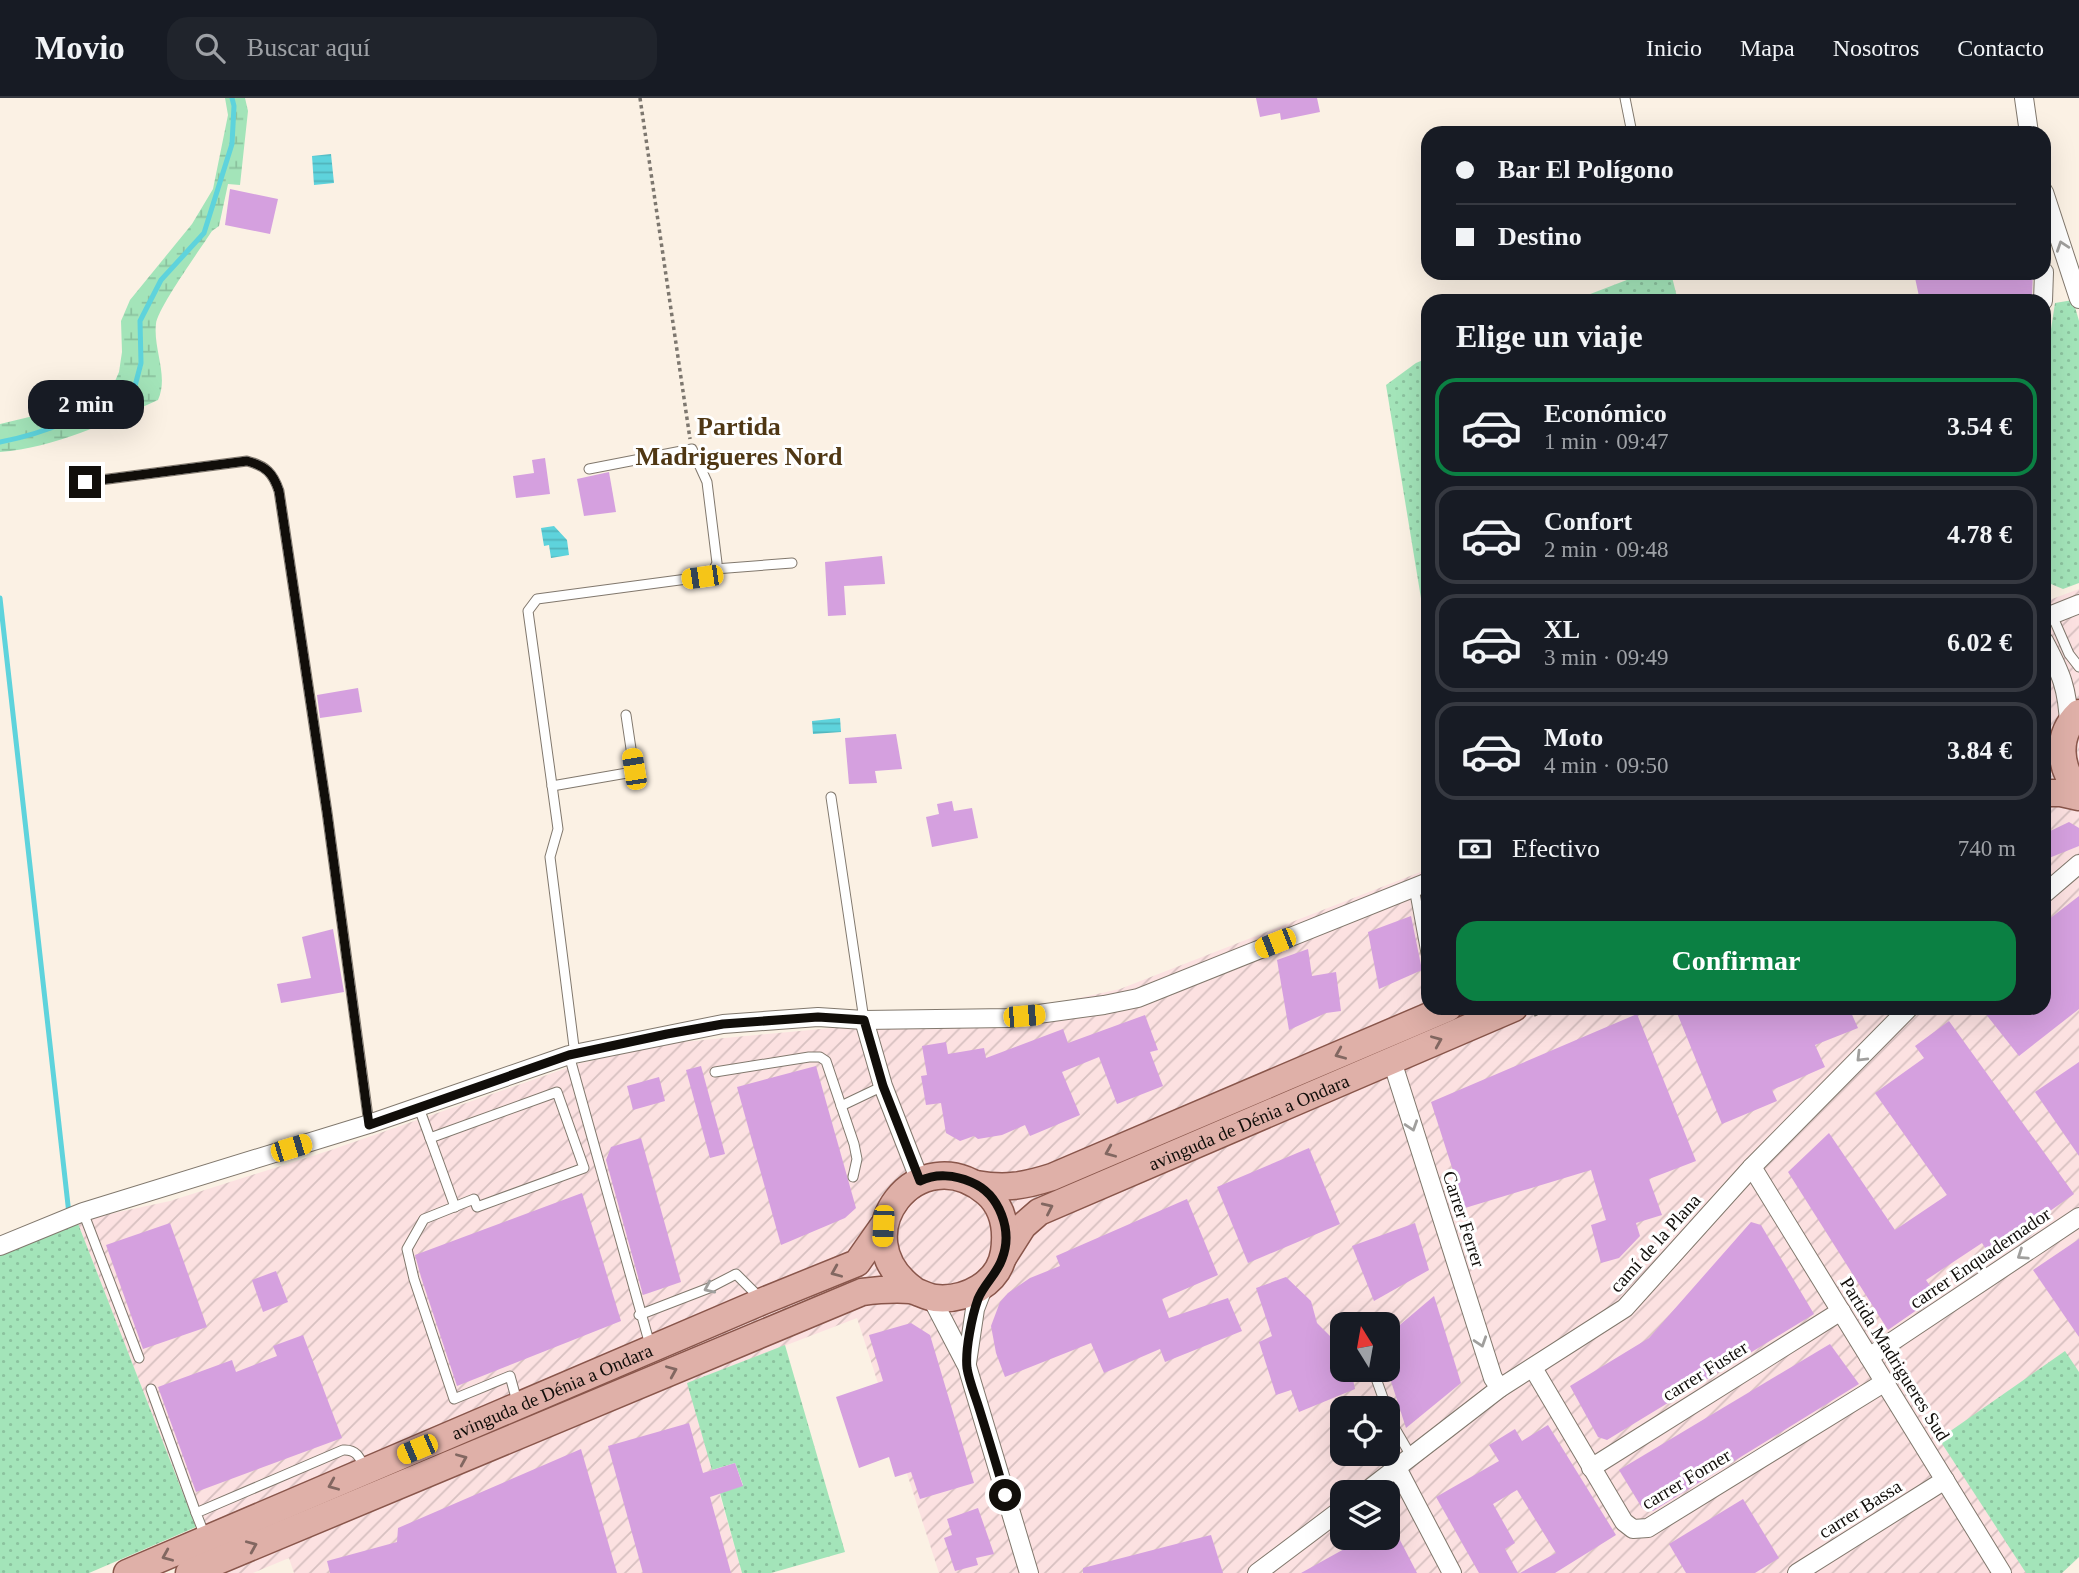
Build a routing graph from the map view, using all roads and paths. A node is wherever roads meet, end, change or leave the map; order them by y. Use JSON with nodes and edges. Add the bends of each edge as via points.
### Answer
{"nodes":[{"id":1,"x":640,"y":98,"type":"edge"},
{"id":2,"x":1625,"y":98,"type":"edge"},
{"id":3,"x":2024,"y":98,"type":"edge"},
{"id":4,"x":1631,"y":126,"type":"edge"},
{"id":5,"x":2028,"y":126,"type":"edge"},
{"id":6,"x":2051,"y":213,"type":"edge"},
{"id":7,"x":2079,"y":299,"type":"edge"},
{"id":8,"x":692,"y":449,"type":"junction"},
{"id":9,"x":589,"y":469,"type":"dead end"},
{"id":10,"x":73,"y":472,"type":"dead end"},
{"id":11,"x":792,"y":563,"type":"dead end"},
{"id":12,"x":715,"y":569,"type":"junction"},
{"id":13,"x":2079,"y":604,"type":"edge"},
{"id":14,"x":2051,"y":609,"type":"edge"},
{"id":15,"x":2051,"y":618,"type":"edge"},
{"id":16,"x":2051,"y":654,"type":"edge"},
{"id":17,"x":2079,"y":667,"type":"edge"},
{"id":18,"x":2062,"y":674,"type":"junction"},
{"id":19,"x":2079,"y":685,"type":"edge"},
{"id":20,"x":626,"y":715,"type":"dead end"},
{"id":21,"x":2074,"y":719,"type":"edge"},
{"id":22,"x":2051,"y":745,"type":"edge"},
{"id":23,"x":552,"y":786,"type":"junction"},
{"id":24,"x":2051,"y":793,"type":"edge"},
{"id":25,"x":2079,"y":795,"type":"edge"},
{"id":26,"x":831,"y":797,"type":"dead end"},
{"id":27,"x":2079,"y":864,"type":"edge"},
{"id":28,"x":1421,"y":885,"type":"edge"},
{"id":29,"x":2051,"y":888,"type":"edge"},
{"id":30,"x":1428,"y":1015,"type":"edge"},
{"id":31,"x":1498,"y":1015,"type":"edge"},
{"id":32,"x":1902,"y":1015,"type":"edge"},
{"id":33,"x":864,"y":1020,"type":"junction"},
{"id":34,"x":569,"y":1055,"type":"junction"},
{"id":35,"x":1392,"y":1060,"type":"junction"},
{"id":36,"x":715,"y":1072,"type":"dead end"},
{"id":37,"x":883,"y":1086,"type":"junction"},
{"id":38,"x":841,"y":1106,"type":"junction"},
{"id":39,"x":419,"y":1108,"type":"junction"},
{"id":40,"x":369,"y":1125,"type":"junction"},
{"id":41,"x":430,"y":1138,"type":"junction"},
{"id":42,"x":1752,"y":1167,"type":"junction"},
{"id":43,"x":853,"y":1177,"type":"dead end"},
{"id":44,"x":920,"y":1181,"type":"junction"},
{"id":45,"x":976,"y":1184,"type":"junction"},
{"id":46,"x":455,"y":1207,"type":"junction"},
{"id":47,"x":83,"y":1212,"type":"junction"},
{"id":48,"x":2079,"y":1217,"type":"edge"},
{"id":49,"x":883,"y":1226,"type":"junction"},
{"id":50,"x":0,"y":1246,"type":"edge"},
{"id":51,"x":1003,"y":1257,"type":"junction"},
{"id":52,"x":985,"y":1283,"type":"junction"},
{"id":53,"x":922,"y":1294,"type":"junction"},
{"id":54,"x":763,"y":1301,"type":"junction"},
{"id":55,"x":1841,"y":1311,"type":"junction"},
{"id":56,"x":639,"y":1315,"type":"junction"},
{"id":57,"x":651,"y":1349,"type":"junction"},
{"id":58,"x":1869,"y":1357,"type":"junction"},
{"id":59,"x":139,"y":1358,"type":"dead end"},
{"id":60,"x":967,"y":1366,"type":"junction"},
{"id":61,"x":1533,"y":1367,"type":"junction"},
{"id":62,"x":1885,"y":1382,"type":"junction"},
{"id":63,"x":1500,"y":1388,"type":"junction"},
{"id":64,"x":150,"y":1389,"type":"dead end"},
{"id":65,"x":518,"y":1406,"type":"junction"},
{"id":66,"x":1400,"y":1449,"type":"edge"},
{"id":67,"x":1404,"y":1462,"type":"junction"},
{"id":68,"x":1591,"y":1468,"type":"junction"},
{"id":69,"x":366,"y":1471,"type":"junction"},
{"id":70,"x":1381,"y":1480,"type":"edge"},
{"id":71,"x":1945,"y":1480,"type":"junction"},
{"id":72,"x":196,"y":1513,"type":"junction"},
{"id":73,"x":1330,"y":1518,"type":"edge"},
{"id":74,"x":206,"y":1539,"type":"junction"},
{"id":75,"x":127,"y":1573,"type":"edge"},
{"id":76,"x":189,"y":1573,"type":"edge"},
{"id":77,"x":1028,"y":1573,"type":"edge"},
{"id":78,"x":1257,"y":1573,"type":"edge"},
{"id":79,"x":1452,"y":1573,"type":"edge"},
{"id":80,"x":1797,"y":1573,"type":"edge"},
{"id":81,"x":2003,"y":1573,"type":"edge"}],
"edges":[{"from":1,"to":8,"type":"path"},
{"from":2,"to":4,"type":"lane"},
{"from":3,"to":5,"type":"street"},
{"from":7,"to":6,"type":"street","one_way":true},
{"from":8,"to":9,"type":"lane"},
{"from":8,"to":12,"type":"lane","via":[[707,482]]},
{"from":10,"to":40,"type":"lane","via":[[85,482],[247,461],[273,475],[327,812]]},
{"from":11,"to":12,"type":"lane"},
{"from":12,"to":23,"type":"lane","via":[[702,577],[546,598],[530,606]]},
{"from":13,"to":14,"type":"street"},
{"from":15,"to":17,"type":"lane"},
{"from":16,"to":18,"type":"street"},
{"from":18,"to":19,"type":"street"},
{"from":18,"to":21,"type":"street"},
{"from":20,"to":23,"type":"lane","via":[[634,769]]},
{"from":21,"to":22,"type":"main road"},
{"from":21,"to":25,"type":"main road","via":[[2062,753],[2064,768]]},
{"from":23,"to":34,"type":"lane","via":[[558,829],[550,857],[574,1047]]},
{"from":24,"to":25,"type":"main road"},
{"from":26,"to":33,"type":"lane"},
{"from":27,"to":29,"type":"street"},
{"from":28,"to":33,"type":"street","via":[[1138,998],[1009,1018]]},
{"from":30,"to":45,"type":"main road","name":"avinguda de Dénia a Ondara","one_way":true,"via":[[1052,1177],[1024,1186]]},
{"from":35,"to":31,"type":"main road","name":"avinguda de Dénia a Ondara","one_way":true},
{"from":32,"to":42,"type":"street","name":"camí de la Plana","one_way":true},
{"from":33,"to":34,"type":"street","via":[[818,1017],[723,1024]]},
{"from":33,"to":37,"type":"street"},
{"from":34,"to":39,"type":"street"},
{"from":34,"to":56,"type":"lane"},
{"from":51,"to":35,"type":"main road","name":"avinguda de Dénia a Ondara","one_way":true,"via":[[1023,1226],[1039,1212]]},
{"from":35,"to":63,"type":"street","name":"Carrer Ferrer","one_way":true,"via":[[1493,1378]]},
{"from":36,"to":38,"type":"lane","via":[[820,1057],[826,1061]]},
{"from":37,"to":38,"type":"lane"},
{"from":37,"to":44,"type":"street"},
{"from":38,"to":43,"type":"lane","via":[[857,1158]]},
{"from":39,"to":40,"type":"street"},
{"from":39,"to":41,"type":"lane"},
{"from":40,"to":47,"type":"street"},
{"from":41,"to":46,"type":"lane"},
{"from":41,"to":46,"type":"lane","via":[[557,1091],[584,1168],[477,1207],[474,1199]]},
{"from":42,"to":55,"type":"street","name":"Partida Madrigueres Sud"},
{"from":42,"to":61,"type":"street","name":"camí de la Plana","via":[[1625,1308]]},
{"from":44,"to":45,"type":"main road","via":[[943,1175]]},
{"from":44,"to":49,"type":"main road","via":[[894,1201]]},
{"from":45,"to":51,"type":"main road","via":[[1003,1216]]},
{"from":46,"to":65,"type":"lane","via":[[424,1219],[407,1249],[414,1279],[454,1399],[510,1376]]},
{"from":47,"to":50,"type":"street"},
{"from":47,"to":59,"type":"lane"},
{"from":48,"to":58,"type":"street","name":"carrer Enquadernador","one_way":true},
{"from":49,"to":53,"type":"main road","via":[[892,1270]]},
{"from":49,"to":54,"type":"main road","name":"avinguda de Dénia a Ondara","one_way":true,"via":[[857,1263]]},
{"from":51,"to":52,"type":"main road"},
{"from":52,"to":53,"type":"main road","via":[[960,1297]]},
{"from":52,"to":60,"type":"street","via":[[975,1309]]},
{"from":53,"to":60,"type":"street"},
{"from":76,"to":53,"type":"main road","name":"avinguda de Dénia a Ondara","one_way":true,"via":[[844,1298],[876,1290]]},
{"from":54,"to":56,"type":"lane","one_way":true,"via":[[736,1275]]},
{"from":54,"to":57,"type":"main road","name":"avinguda de Dénia a Ondara"},
{"from":55,"to":58,"type":"street","name":"Partida Madrigueres Sud"},
{"from":55,"to":68,"type":"street","name":"carrer Fuster"},
{"from":56,"to":57,"type":"lane"},
{"from":57,"to":65,"type":"main road","name":"avinguda de Dénia a Ondara"},
{"from":58,"to":62,"type":"street","name":"Partida Madrigueres Sud"},
{"from":60,"to":77,"type":"street"},
{"from":61,"to":63,"type":"street","name":"camí de la Plana"},
{"from":61,"to":68,"type":"street","name":"carrer Forner"},
{"from":62,"to":68,"type":"street","name":"carrer Forner","via":[[1648,1528],[1633,1529],[1625,1522]]},
{"from":62,"to":71,"type":"street","name":"Partida Madrigueres Sud"},
{"from":63,"to":67,"type":"street","name":"camí de la Plana"},
{"from":64,"to":72,"type":"lane"},
{"from":65,"to":69,"type":"main road","name":"avinguda de Dénia a Ondara"},
{"from":66,"to":67,"type":"lane"},
{"from":67,"to":70,"type":"street","name":"camí de la Plana"},
{"from":67,"to":79,"type":"street"},
{"from":69,"to":72,"type":"lane","via":[[358,1454],[343,1450]]},
{"from":69,"to":74,"type":"main road","name":"avinguda de Dénia a Ondara","one_way":true},
{"from":71,"to":80,"type":"street","name":"carrer Bassa"},
{"from":71,"to":81,"type":"street","name":"Partida Madrigueres Sud"},
{"from":72,"to":74,"type":"lane"},
{"from":73,"to":78,"type":"street"},
{"from":74,"to":75,"type":"main road","name":"avinguda de Dénia a Ondara","one_way":true}]}
